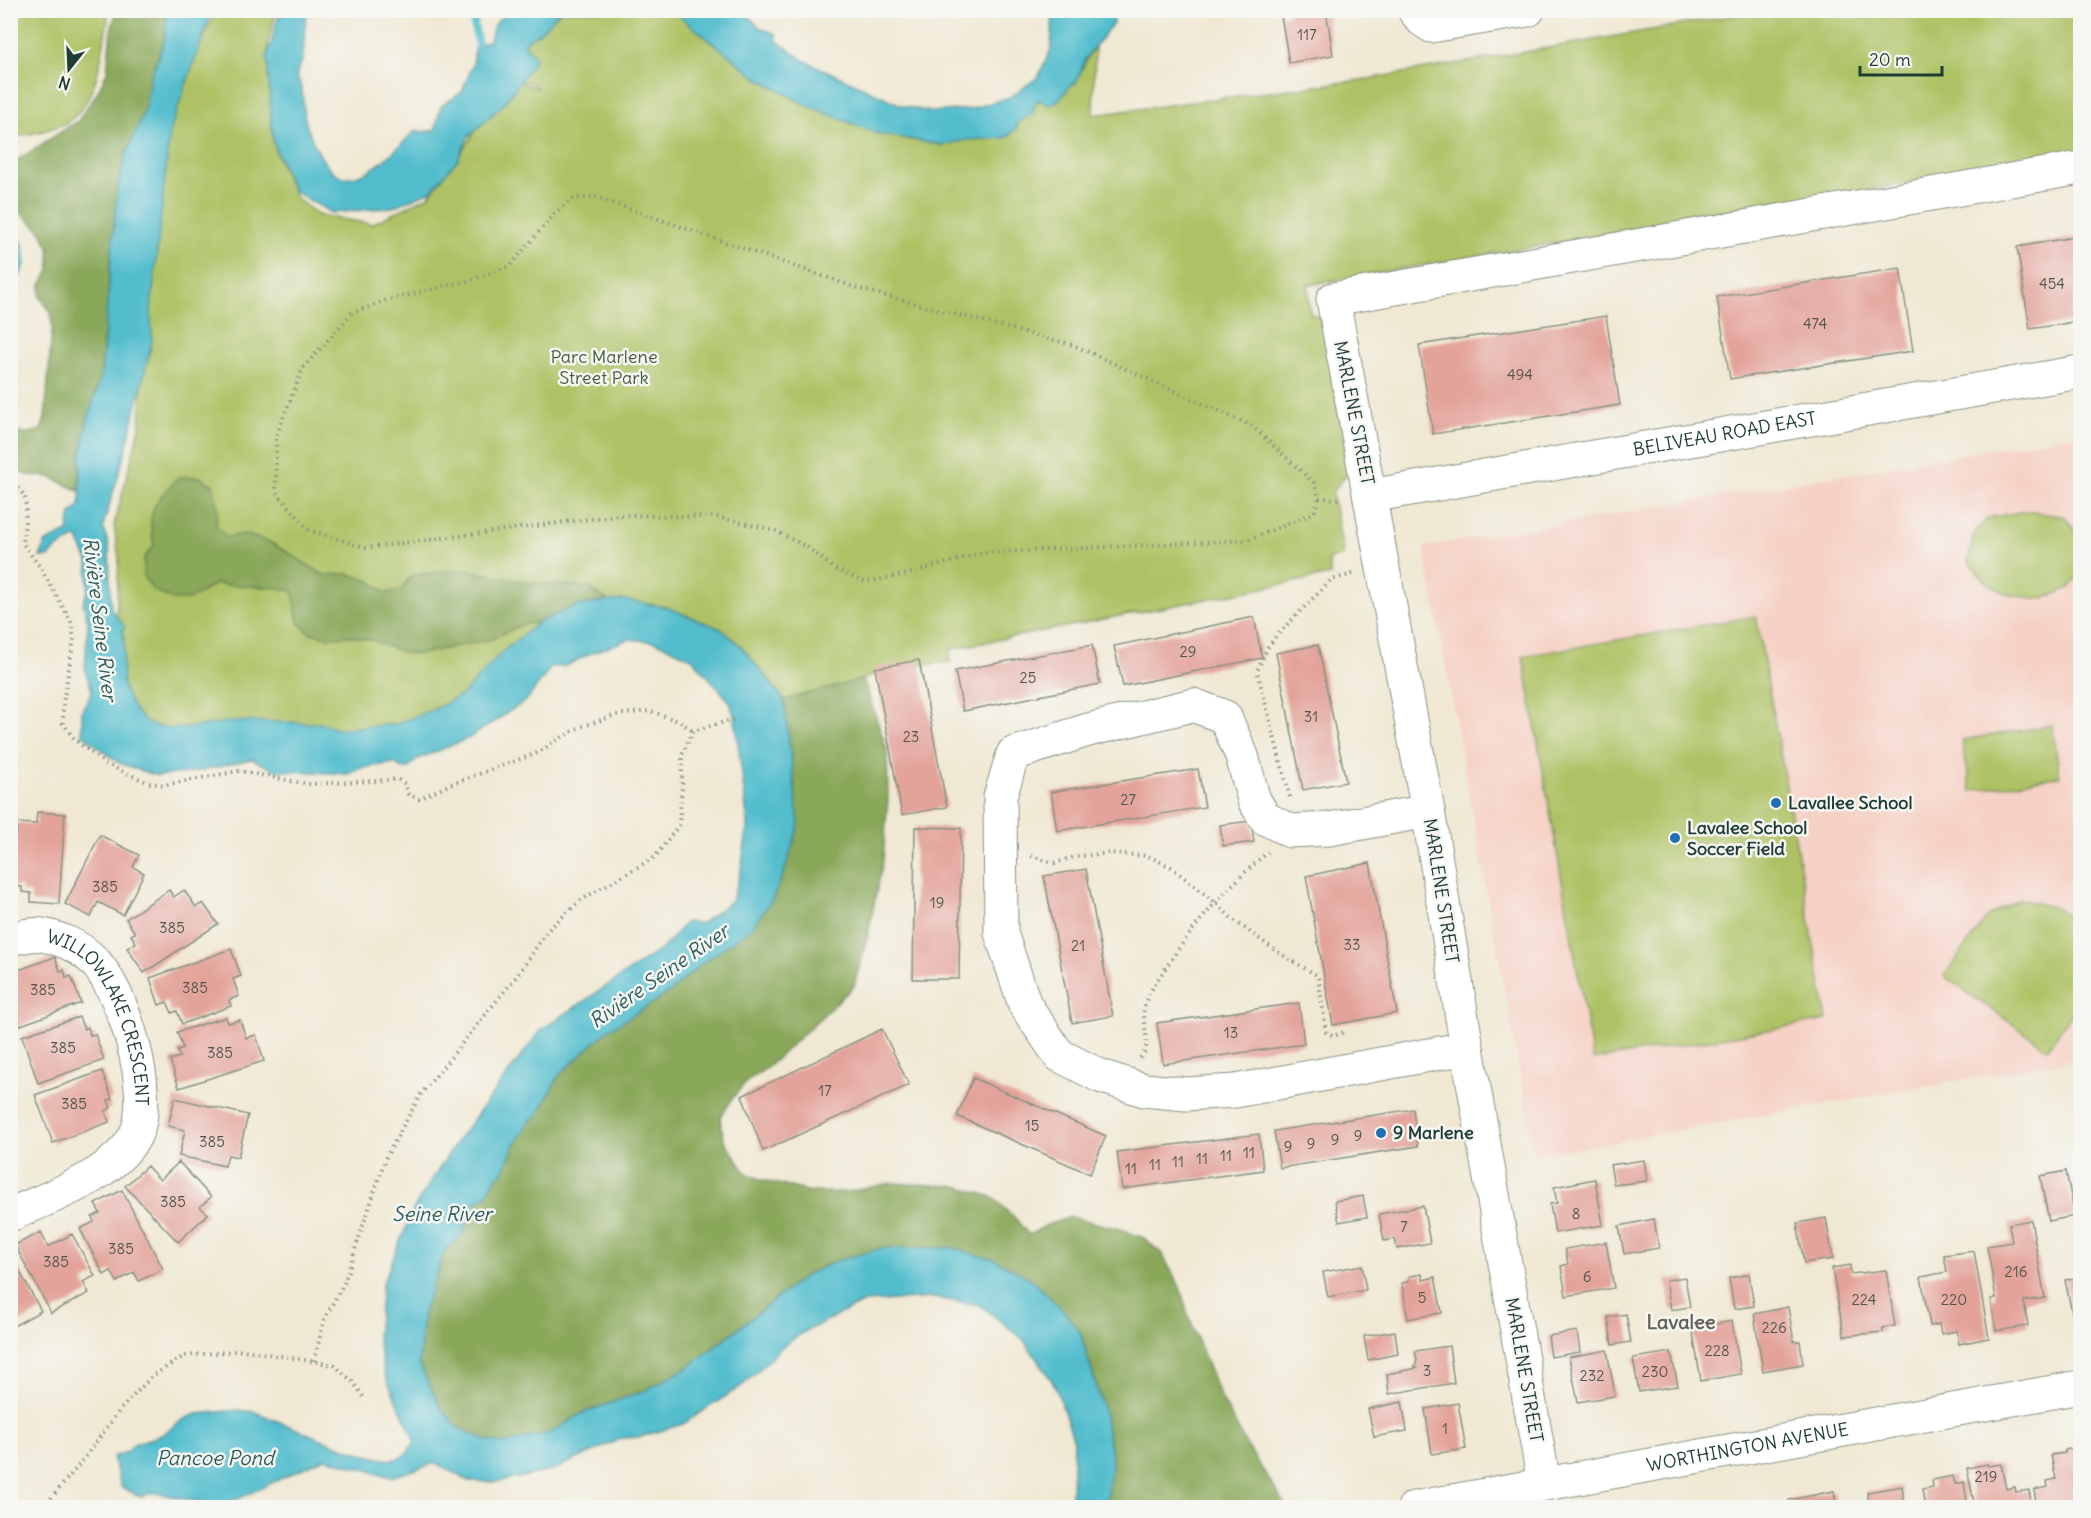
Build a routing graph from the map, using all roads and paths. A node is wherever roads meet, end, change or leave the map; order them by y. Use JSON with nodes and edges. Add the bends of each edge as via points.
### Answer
{"nodes":[{"id":1,"x":1414,"y":10,"type":"edge"},
{"id":2,"x":1528,"y":10,"type":"edge"},
{"id":3,"x":2080,"y":168,"type":"edge"},
{"id":4,"x":2080,"y":372,"type":"edge"},
{"id":5,"x":10,"y":479,"type":"edge"},
{"id":6,"x":1314,"y":483,"type":"joint"},
{"id":7,"x":1370,"y":496,"type":"junction"},
{"id":8,"x":1380,"y":550,"type":"junction"},
{"id":9,"x":735,"y":719,"type":"dead end"},
{"id":10,"x":693,"y":731,"type":"junction"},
{"id":11,"x":1292,"y":803,"type":"dead end"},
{"id":12,"x":1428,"y":811,"type":"junction"},
{"id":13,"x":1000,"y":849,"type":"junction"},
{"id":14,"x":1242,"y":874,"type":"dead end"},
{"id":15,"x":1216,"y":903,"type":"junction"},
{"id":16,"x":10,"y":939,"type":"edge"},
{"id":17,"x":1346,"y":1031,"type":"dead end"},
{"id":18,"x":1467,"y":1048,"type":"junction"},
{"id":19,"x":1138,"y":1061,"type":"dead end"},
{"id":20,"x":10,"y":1215,"type":"edge"},
{"id":21,"x":314,"y":1361,"type":"junction"},
{"id":22,"x":2080,"y":1387,"type":"edge"},
{"id":23,"x":365,"y":1399,"type":"dead end"},
{"id":24,"x":1544,"y":1483,"type":"junction"},
{"id":25,"x":47,"y":1503,"type":"dead end"},
{"id":26,"x":1414,"y":1508,"type":"edge"}],
"edges":[{"from":1,"to":2,"type":"street","via":[[1431,26]]},
{"from":3,"to":7,"type":"street","name":"MARLENE STREET","via":[[1333,299]]},
{"from":4,"to":7,"type":"street","name":"BELIVEAU ROAD EAST"},
{"from":5,"to":10,"type":"path","via":[[25,496],[23,544],[71,621],[74,639],[63,723],[75,740],[106,764],[149,783],[177,783],[239,771],[308,784],[397,779],[405,784],[408,794],[419,799],[537,753],[576,729],[615,715],[650,711],[679,721]]},
{"from":6,"to":6,"type":"path","via":[[1252,426],[1072,345],[860,289],[595,197],[572,199],[511,264],[471,280],[352,312],[303,368],[276,436],[276,492],[309,530],[366,548],[620,515],[717,517],[774,530],[807,547],[835,569],[865,582],[982,553],[1248,540],[1314,513],[1320,498]]},
{"from":7,"to":8,"type":"street","name":"MARLENE STREET"},
{"from":8,"to":11,"type":"path","via":[[1360,571],[1331,580],[1277,635],[1257,671]]},
{"from":8,"to":12,"type":"street","name":"MARLENE STREET"},
{"from":9,"to":10,"type":"path"},
{"from":10,"to":21,"type":"path","via":[[682,755],[679,825],[655,857],[581,900],[548,930],[516,977],[421,1094],[386,1157],[344,1283],[324,1320]]},
{"from":12,"to":13,"type":"street","via":[[1329,829],[1290,831],[1265,818],[1254,800],[1242,756],[1225,717],[1193,705],[1088,730],[1013,754],[1000,797]]},
{"from":12,"to":18,"type":"street","name":"MARLENE STREET"},
{"from":13,"to":15,"type":"path","via":[[1054,863],[1109,853],[1148,856],[1172,867]]},
{"from":13,"to":18,"type":"street","via":[[1001,933],[1025,1005],[1059,1054],[1100,1076],[1144,1090],[1186,1094],[1235,1091]]},
{"from":14,"to":15,"type":"path"},
{"from":15,"to":17,"type":"path","via":[[1276,951],[1318,976],[1326,1032],[1334,1036]]},
{"from":15,"to":19,"type":"path","via":[[1189,933],[1153,988],[1144,1007],[1145,1053]]},
{"from":16,"to":20,"type":"street","name":"WILLOWLAKE CRESCENT","via":[[40,934],[73,945],[97,965],[109,980],[132,1037],[143,1099],[135,1135],[110,1165]]},
{"from":18,"to":24,"type":"street","name":"MARLENE STREET"},
{"from":21,"to":23,"type":"path","via":[[334,1365]]},
{"from":21,"to":25,"type":"path","via":[[243,1350],[184,1356],[152,1376],[119,1411]]},
{"from":22,"to":24,"type":"street","name":"WORTHINGTON AVENUE"},
{"from":24,"to":26,"type":"street","name":"WORTHINGTON AVENUE"}]}
